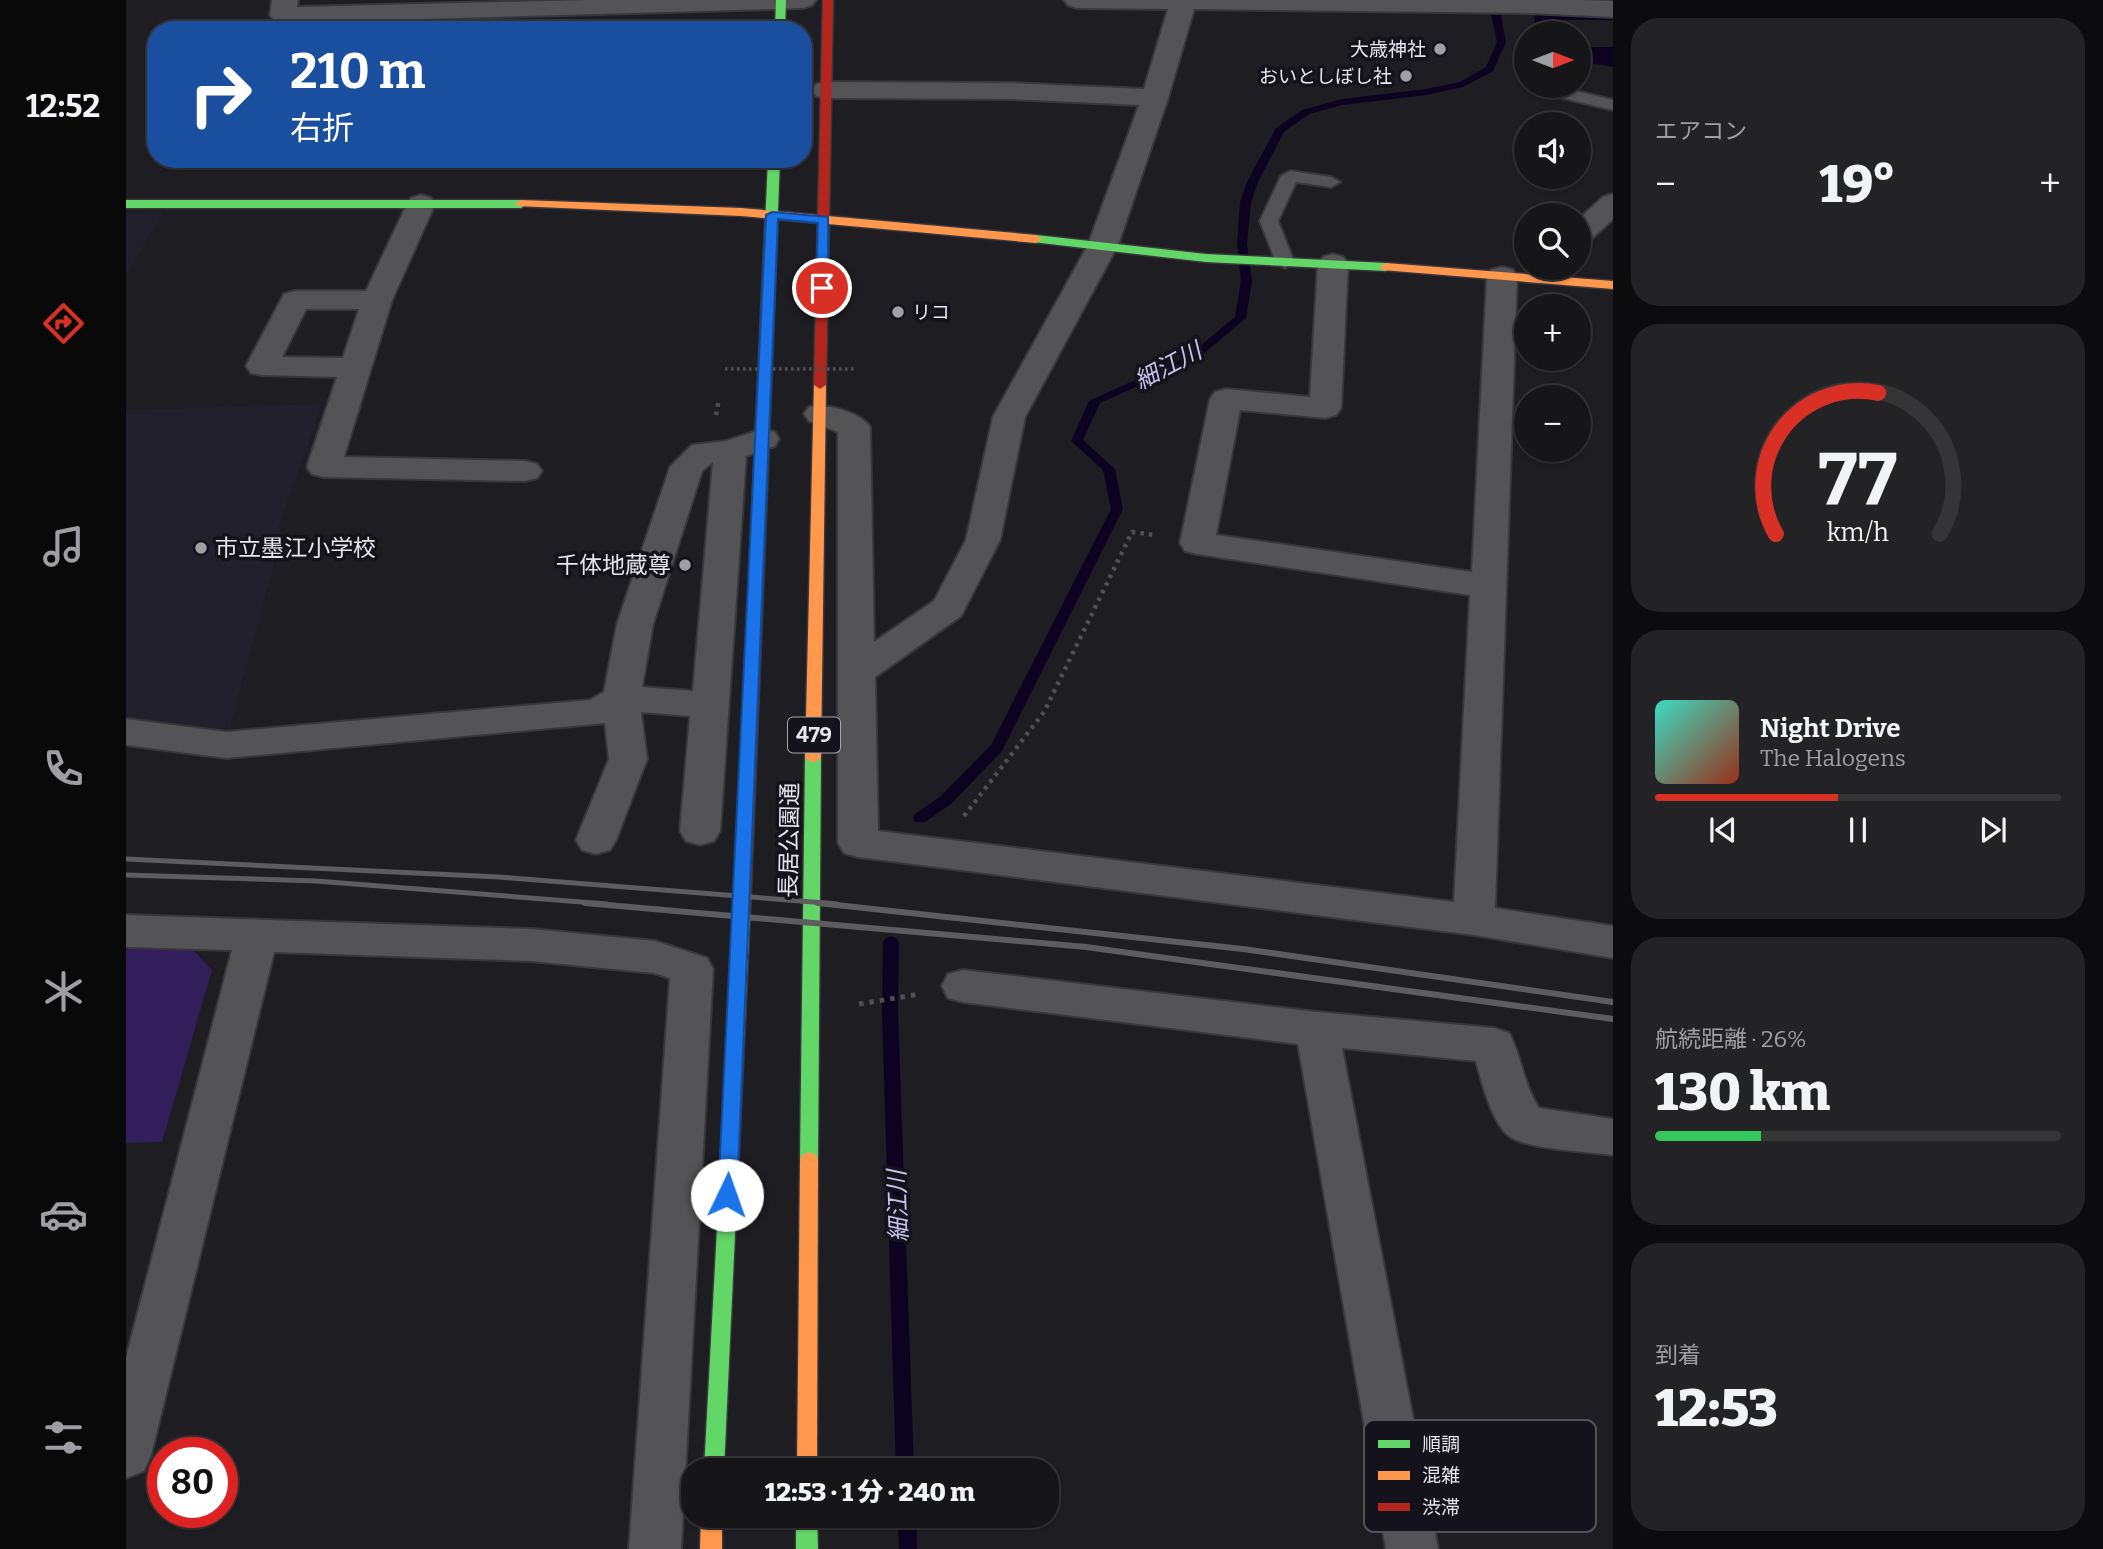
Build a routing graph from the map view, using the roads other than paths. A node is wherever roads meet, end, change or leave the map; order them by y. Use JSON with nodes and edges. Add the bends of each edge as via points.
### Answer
{"nodes":[{"id":1,"x":285,"y":0,"type":"edge"},
{"id":2,"x":828,"y":0,"type":"edge"},
{"id":3,"x":1077,"y":0,"type":"edge"},
{"id":4,"x":788,"y":1,"type":"edge"},
{"id":5,"x":1183,"y":2,"type":"junction"},
{"id":6,"x":1336,"y":2,"type":"edge"},
{"id":7,"x":618,"y":3,"type":"edge"},
{"id":8,"x":1527,"y":3,"type":"edge"},
{"id":9,"x":1474,"y":4,"type":"edge"},
{"id":10,"x":460,"y":6,"type":"edge"},
{"id":11,"x":1613,"y":9,"type":"edge"},
{"id":12,"x":782,"y":21,"type":"edge"},
{"id":13,"x":825,"y":90,"type":"junction"},
{"id":14,"x":1155,"y":98,"type":"junction"},
{"id":15,"x":1585,"y":98,"type":"edge"},
{"id":16,"x":1613,"y":105,"type":"edge"},
{"id":17,"x":775,"y":168,"type":"edge"},
{"id":18,"x":1331,"y":182,"type":"dead end"},
{"id":19,"x":1613,"y":203,"type":"edge"},
{"id":20,"x":126,"y":204,"type":"edge"},
{"id":21,"x":421,"y":204,"type":"junction"},
{"id":22,"x":772,"y":215,"type":"junction"},
{"id":23,"x":824,"y":220,"type":"junction"},
{"id":24,"x":1591,"y":224,"type":"edge"},
{"id":25,"x":1103,"y":245,"type":"junction"},
{"id":26,"x":1285,"y":262,"type":"junction"},
{"id":27,"x":1334,"y":263,"type":"junction"},
{"id":28,"x":1514,"y":273,"type":"edge"},
{"id":29,"x":1526,"y":280,"type":"edge"},
{"id":30,"x":1574,"y":280,"type":"edge"},
{"id":31,"x":1613,"y":285,"type":"edge"},
{"id":32,"x":377,"y":300,"type":"junction"},
{"id":33,"x":355,"y":368,"type":"junction"},
{"id":34,"x":820,"y":414,"type":"junction"},
{"id":35,"x":746,"y":445,"type":"junction"},
{"id":36,"x":526,"y":471,"type":"dead end"},
{"id":37,"x":1489,"y":586,"type":"junction"},
{"id":38,"x":858,"y":671,"type":"junction"},
{"id":39,"x":621,"y":698,"type":"junction"},
{"id":40,"x":711,"y":705,"type":"junction"},
{"id":41,"x":126,"y":732,"type":"edge"},
{"id":42,"x":700,"y":831,"type":"dead end"},
{"id":43,"x":596,"y":840,"type":"dead end"},
{"id":44,"x":1474,"y":920,"type":"junction"},
{"id":45,"x":126,"y":931,"type":"edge"},
{"id":46,"x":257,"y":935,"type":"junction"},
{"id":47,"x":1613,"y":942,"type":"edge"},
{"id":48,"x":943,"y":989,"type":"road end"},
{"id":49,"x":1317,"y":1029,"type":"junction"},
{"id":50,"x":1613,"y":1137,"type":"edge"},
{"id":51,"x":1388,"y":1420,"type":"edge"},
{"id":52,"x":126,"y":1455,"type":"edge"},
{"id":53,"x":715,"y":1458,"type":"edge"},
{"id":54,"x":807,"y":1458,"type":"edge"},
{"id":55,"x":712,"y":1528,"type":"edge"},
{"id":56,"x":807,"y":1528,"type":"edge"},
{"id":57,"x":655,"y":1549,"type":"edge"},
{"id":58,"x":711,"y":1549,"type":"edge"},
{"id":59,"x":807,"y":1549,"type":"edge"}],
"edges":[{"from":1,"to":10,"type":"street","via":[[283,15]]},
{"from":2,"to":13,"type":"main road","name":"長居公園通","number":"479"},
{"from":3,"to":5,"type":"street"},
{"from":4,"to":7,"type":"street"},
{"from":4,"to":12,"type":"main road"},
{"from":5,"to":6,"type":"street"},
{"from":5,"to":14,"type":"street"},
{"from":6,"to":9,"type":"street"},
{"from":7,"to":10,"type":"street"},
{"from":8,"to":9,"type":"street"},
{"from":8,"to":11,"type":"street"},
{"from":13,"to":14,"type":"street","via":[[1013,91]]},
{"from":13,"to":23,"type":"main road","name":"長居公園通","number":"479"},
{"from":14,"to":25,"type":"street"},
{"from":15,"to":16,"type":"lane"},
{"from":17,"to":22,"type":"main road","name":"長居公園通"},
{"from":18,"to":26,"type":"lane","via":[[1290,176],[1269,221]]},
{"from":19,"to":24,"type":"street"},
{"from":20,"to":21,"type":"main road"},
{"from":21,"to":22,"type":"main road","via":[[559,204]]},
{"from":21,"to":32,"type":"street"},
{"from":22,"to":23,"type":"main road"},
{"from":22,"to":35,"type":"main road","name":"長居公園通"},
{"from":23,"to":25,"type":"main road"},
{"from":23,"to":34,"type":"main road","name":"長居公園通","number":"479"},
{"from":25,"to":26,"type":"main road"},
{"from":25,"to":38,"type":"street","via":[[1009,417],[983,540],[948,608]]},
{"from":26,"to":27,"type":"main road"},
{"from":27,"to":28,"type":"main road"},
{"from":27,"to":37,"type":"street","via":[[1325,408],[1226,399],[1197,542]]},
{"from":29,"to":37,"type":"street"},
{"from":30,"to":31,"type":"main road"},
{"from":32,"to":33,"type":"street"},
{"from":32,"to":33,"type":"street","via":[[295,300],[262,366]]},
{"from":33,"to":36,"type":"street","via":[[324,467]]},
{"from":34,"to":38,"type":"street","via":[[855,427]]},
{"from":34,"to":54,"type":"main road","name":"長居公園通","number":"479","via":[[810,923]]},
{"from":35,"to":39,"type":"street","via":[[704,452],[687,467],[635,624]]},
{"from":35,"to":40,"type":"street"},
{"from":35,"to":53,"type":"main road","name":"長居公園通"},
{"from":37,"to":44,"type":"street"},
{"from":38,"to":44,"type":"street","via":[[858,843]]},
{"from":39,"to":40,"type":"street"},
{"from":39,"to":41,"type":"street","via":[[598,712],[226,745]]},
{"from":39,"to":43,"type":"street","via":[[628,759]]},
{"from":40,"to":42,"type":"street"},
{"from":44,"to":47,"type":"street"},
{"from":45,"to":46,"type":"street"},
{"from":46,"to":52,"type":"street"},
{"from":46,"to":57,"type":"street","via":[[531,945],[655,957],[692,969]]},
{"from":48,"to":49,"type":"street"},
{"from":49,"to":50,"type":"street","via":[[1494,1045],[1507,1096],[1525,1124]]},
{"from":49,"to":51,"type":"street"},
{"from":55,"to":58,"type":"main road"},
{"from":56,"to":59,"type":"main road"}]}
